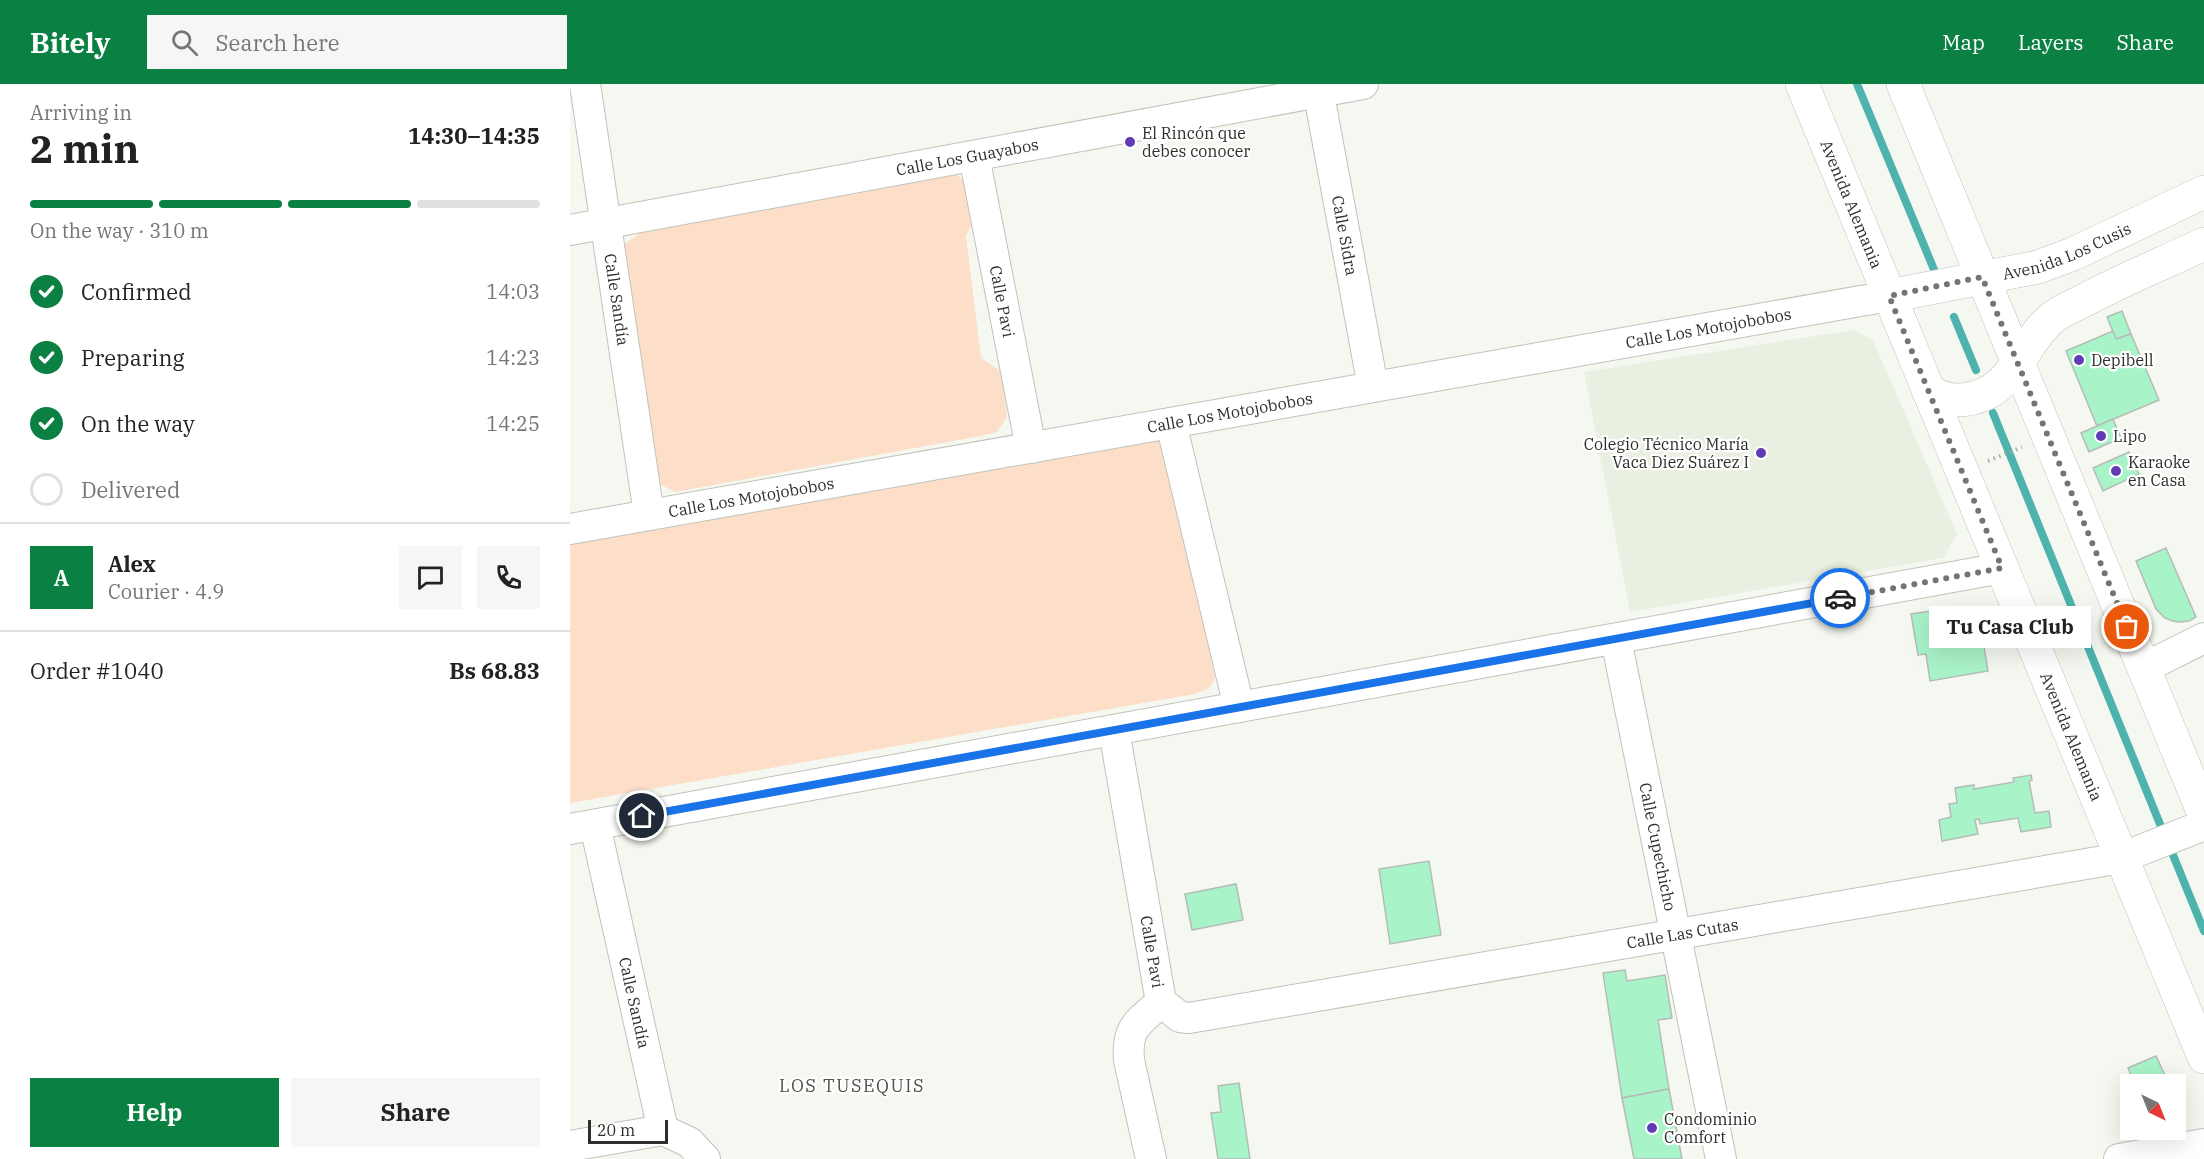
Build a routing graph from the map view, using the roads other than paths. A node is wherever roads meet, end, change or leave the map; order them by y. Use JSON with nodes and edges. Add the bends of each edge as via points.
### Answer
{"nodes":[{"id":1,"x":585,"y":84,"type":"edge"},
{"id":2,"x":1363,"y":84,"type":"edge"},
{"id":3,"x":1802,"y":84,"type":"edge"},
{"id":4,"x":1903,"y":84,"type":"edge"},
{"id":5,"x":1318,"y":88,"type":"edge"},
{"id":6,"x":974,"y":156,"type":"junction"},
{"id":7,"x":2204,"y":192,"type":"edge"},
{"id":8,"x":605,"y":224,"type":"junction"},
{"id":9,"x":570,"y":230,"type":"edge"},
{"id":10,"x":2204,"y":244,"type":"edge"},
{"id":11,"x":2073,"y":254,"type":"junction"},
{"id":12,"x":1982,"y":277,"type":"junction"},
{"id":13,"x":1889,"y":296,"type":"junction"},
{"id":14,"x":2093,"y":296,"type":"junction"},
{"id":15,"x":2018,"y":364,"type":"junction"},
{"id":16,"x":1373,"y":387,"type":"junction"},
{"id":17,"x":1928,"y":390,"type":"junction"},
{"id":18,"x":1171,"y":423,"type":"junction"},
{"id":19,"x":1031,"y":448,"type":"junction"},
{"id":20,"x":649,"y":515,"type":"junction"},
{"id":21,"x":570,"y":529,"type":"edge"},
{"id":22,"x":2002,"y":568,"type":"junction"},
{"id":23,"x":2204,"y":638,"type":"edge"},
{"id":24,"x":1616,"y":639,"type":"junction"},
{"id":25,"x":2144,"y":668,"type":"junction"},
{"id":26,"x":1239,"y":707,"type":"junction"},
{"id":27,"x":1114,"y":730,"type":"junction"},
{"id":28,"x":2204,"y":814,"type":"edge"},
{"id":29,"x":2204,"y":825,"type":"edge"},
{"id":30,"x":582,"y":827,"type":"edge"},
{"id":31,"x":2121,"y":858,"type":"junction"},
{"id":32,"x":1676,"y":934,"type":"junction"},
{"id":33,"x":1161,"y":1002,"type":"junction"},
{"id":34,"x":2204,"y":1057,"type":"edge"},
{"id":35,"x":663,"y":1130,"type":"junction"},
{"id":36,"x":2204,"y":1144,"type":"edge"},
{"id":37,"x":570,"y":1146,"type":"edge"},
{"id":38,"x":705,"y":1159,"type":"edge"},
{"id":39,"x":1151,"y":1159,"type":"edge"},
{"id":40,"x":1721,"y":1159,"type":"edge"},
{"id":41,"x":2120,"y":1159,"type":"edge"}],
"edges":[{"from":1,"to":8,"type":"street","name":"Calle Sandía"},
{"from":2,"to":5,"type":"street","name":"Calle Los Guayabos"},
{"from":3,"to":13,"type":"main road","name":"Avenida Alemania"},
{"from":4,"to":12,"type":"main road"},
{"from":5,"to":6,"type":"street","name":"Calle Los Guayabos"},
{"from":5,"to":16,"type":"street","name":"Calle Sidra"},
{"from":6,"to":8,"type":"street","name":"Calle Los Guayabos"},
{"from":6,"to":19,"type":"street","name":"Calle Pavi"},
{"from":7,"to":11,"type":"main road","name":"Avenida Los Cusis"},
{"from":8,"to":9,"type":"street","name":"Calle Los Guayabos"},
{"from":8,"to":20,"type":"street","name":"Calle Sandía"},
{"from":10,"to":14,"type":"main road"},
{"from":11,"to":12,"type":"main road","name":"Avenida Los Cusis","via":[[2038,267]]},
{"from":11,"to":14,"type":"main road","via":[[2071,276],[2083,292]]},
{"from":12,"to":13,"type":"main road","name":"Avenida Los Cusis"},
{"from":12,"to":15,"type":"main road"},
{"from":13,"to":16,"type":"street","name":"Calle Los Motojobobos"},
{"from":13,"to":17,"type":"main road","name":"Avenida Alemania"},
{"from":14,"to":15,"type":"main road","via":[[2052,317]]},
{"from":15,"to":17,"type":"main road","via":[[1998,386],[1976,398],[1950,400]]},
{"from":15,"to":25,"type":"main road"},
{"from":16,"to":18,"type":"street","name":"Calle Los Motojobobos"},
{"from":17,"to":22,"type":"main road","name":"Avenida Alemania"},
{"from":18,"to":19,"type":"street","name":"Calle Los Motojobobos"},
{"from":18,"to":26,"type":"street"},
{"from":19,"to":20,"type":"street","name":"Calle Los Motojobobos"},
{"from":20,"to":21,"type":"street","name":"Calle Los Motojobobos"},
{"from":22,"to":24,"type":"street"},
{"from":22,"to":31,"type":"main road","name":"Avenida Alemania"},
{"from":23,"to":25,"type":"street"},
{"from":24,"to":26,"type":"street"},
{"from":24,"to":32,"type":"street","name":"Calle Cupechicho"},
{"from":25,"to":28,"type":"main road"},
{"from":26,"to":27,"type":"street"},
{"from":27,"to":30,"type":"street"},
{"from":27,"to":33,"type":"street","name":"Calle Pavi"},
{"from":29,"to":31,"type":"street","name":"Calle Las Cutas"},
{"from":30,"to":35,"type":"street","name":"Calle Sandía"},
{"from":31,"to":32,"type":"street","name":"Calle Las Cutas"},
{"from":31,"to":34,"type":"main road","name":"Avenida Alemania"},
{"from":32,"to":33,"type":"street","name":"Calle Las Cutas","via":[[1189,1018],[1180,1017]]},
{"from":32,"to":40,"type":"street","name":"Calle Cupechicho"},
{"from":33,"to":39,"type":"street","name":"Calle Pavi","via":[[1133,1028],[1128,1044]]},
{"from":35,"to":37,"type":"street"},
{"from":35,"to":38,"type":"street","via":[[688,1142]]},
{"from":36,"to":41,"type":"street"}]}
